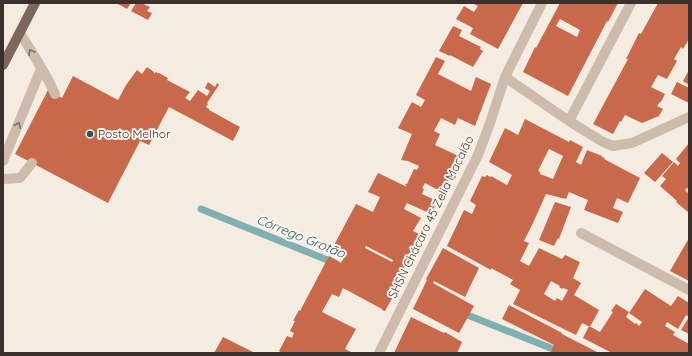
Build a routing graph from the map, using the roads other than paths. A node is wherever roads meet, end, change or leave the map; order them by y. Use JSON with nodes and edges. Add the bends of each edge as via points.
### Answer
{"nodes":[{"id":1,"x":35,"y":3,"type":"edge"},
{"id":2,"x":542,"y":3,"type":"edge"},
{"id":3,"x":631,"y":3,"type":"edge"},
{"id":4,"x":20,"y":33,"type":"junction"},
{"id":5,"x":3,"y":65,"type":"edge"},
{"id":6,"x":41,"y":69,"type":"junction"},
{"id":7,"x":505,"y":76,"type":"junction"},
{"id":8,"x":55,"y":94,"type":"dead end"},
{"id":9,"x":689,"y":116,"type":"edge"},
{"id":10,"x":569,"y":121,"type":"junction"},
{"id":11,"x":3,"y":161,"type":"edge"},
{"id":12,"x":32,"y":163,"type":"dead end"},
{"id":13,"x":3,"y":179,"type":"edge"},
{"id":14,"x":581,"y":233,"type":"dead end"},
{"id":15,"x":689,"y":290,"type":"edge"},
{"id":16,"x":379,"y":353,"type":"edge"}],
"edges":[{"from":1,"to":4,"type":"main road"},
{"from":2,"to":7,"type":"street","name":"SHSN Chácara 45 Zelia Macalão"},
{"from":3,"to":10,"type":"street"},
{"from":4,"to":5,"type":"main road"},
{"from":6,"to":4,"type":"street","one_way":true},
{"from":6,"to":8,"type":"street"},
{"from":11,"to":6,"type":"street","one_way":true},
{"from":7,"to":10,"type":"street"},
{"from":7,"to":16,"type":"street","name":"SHSN Chácara 45 Zelia Macalão","via":[[478,155]]},
{"from":9,"to":10,"type":"street","via":[[632,142],[613,146]]},
{"from":12,"to":13,"type":"street","via":[[20,178]]},
{"from":14,"to":15,"type":"street"}]}
